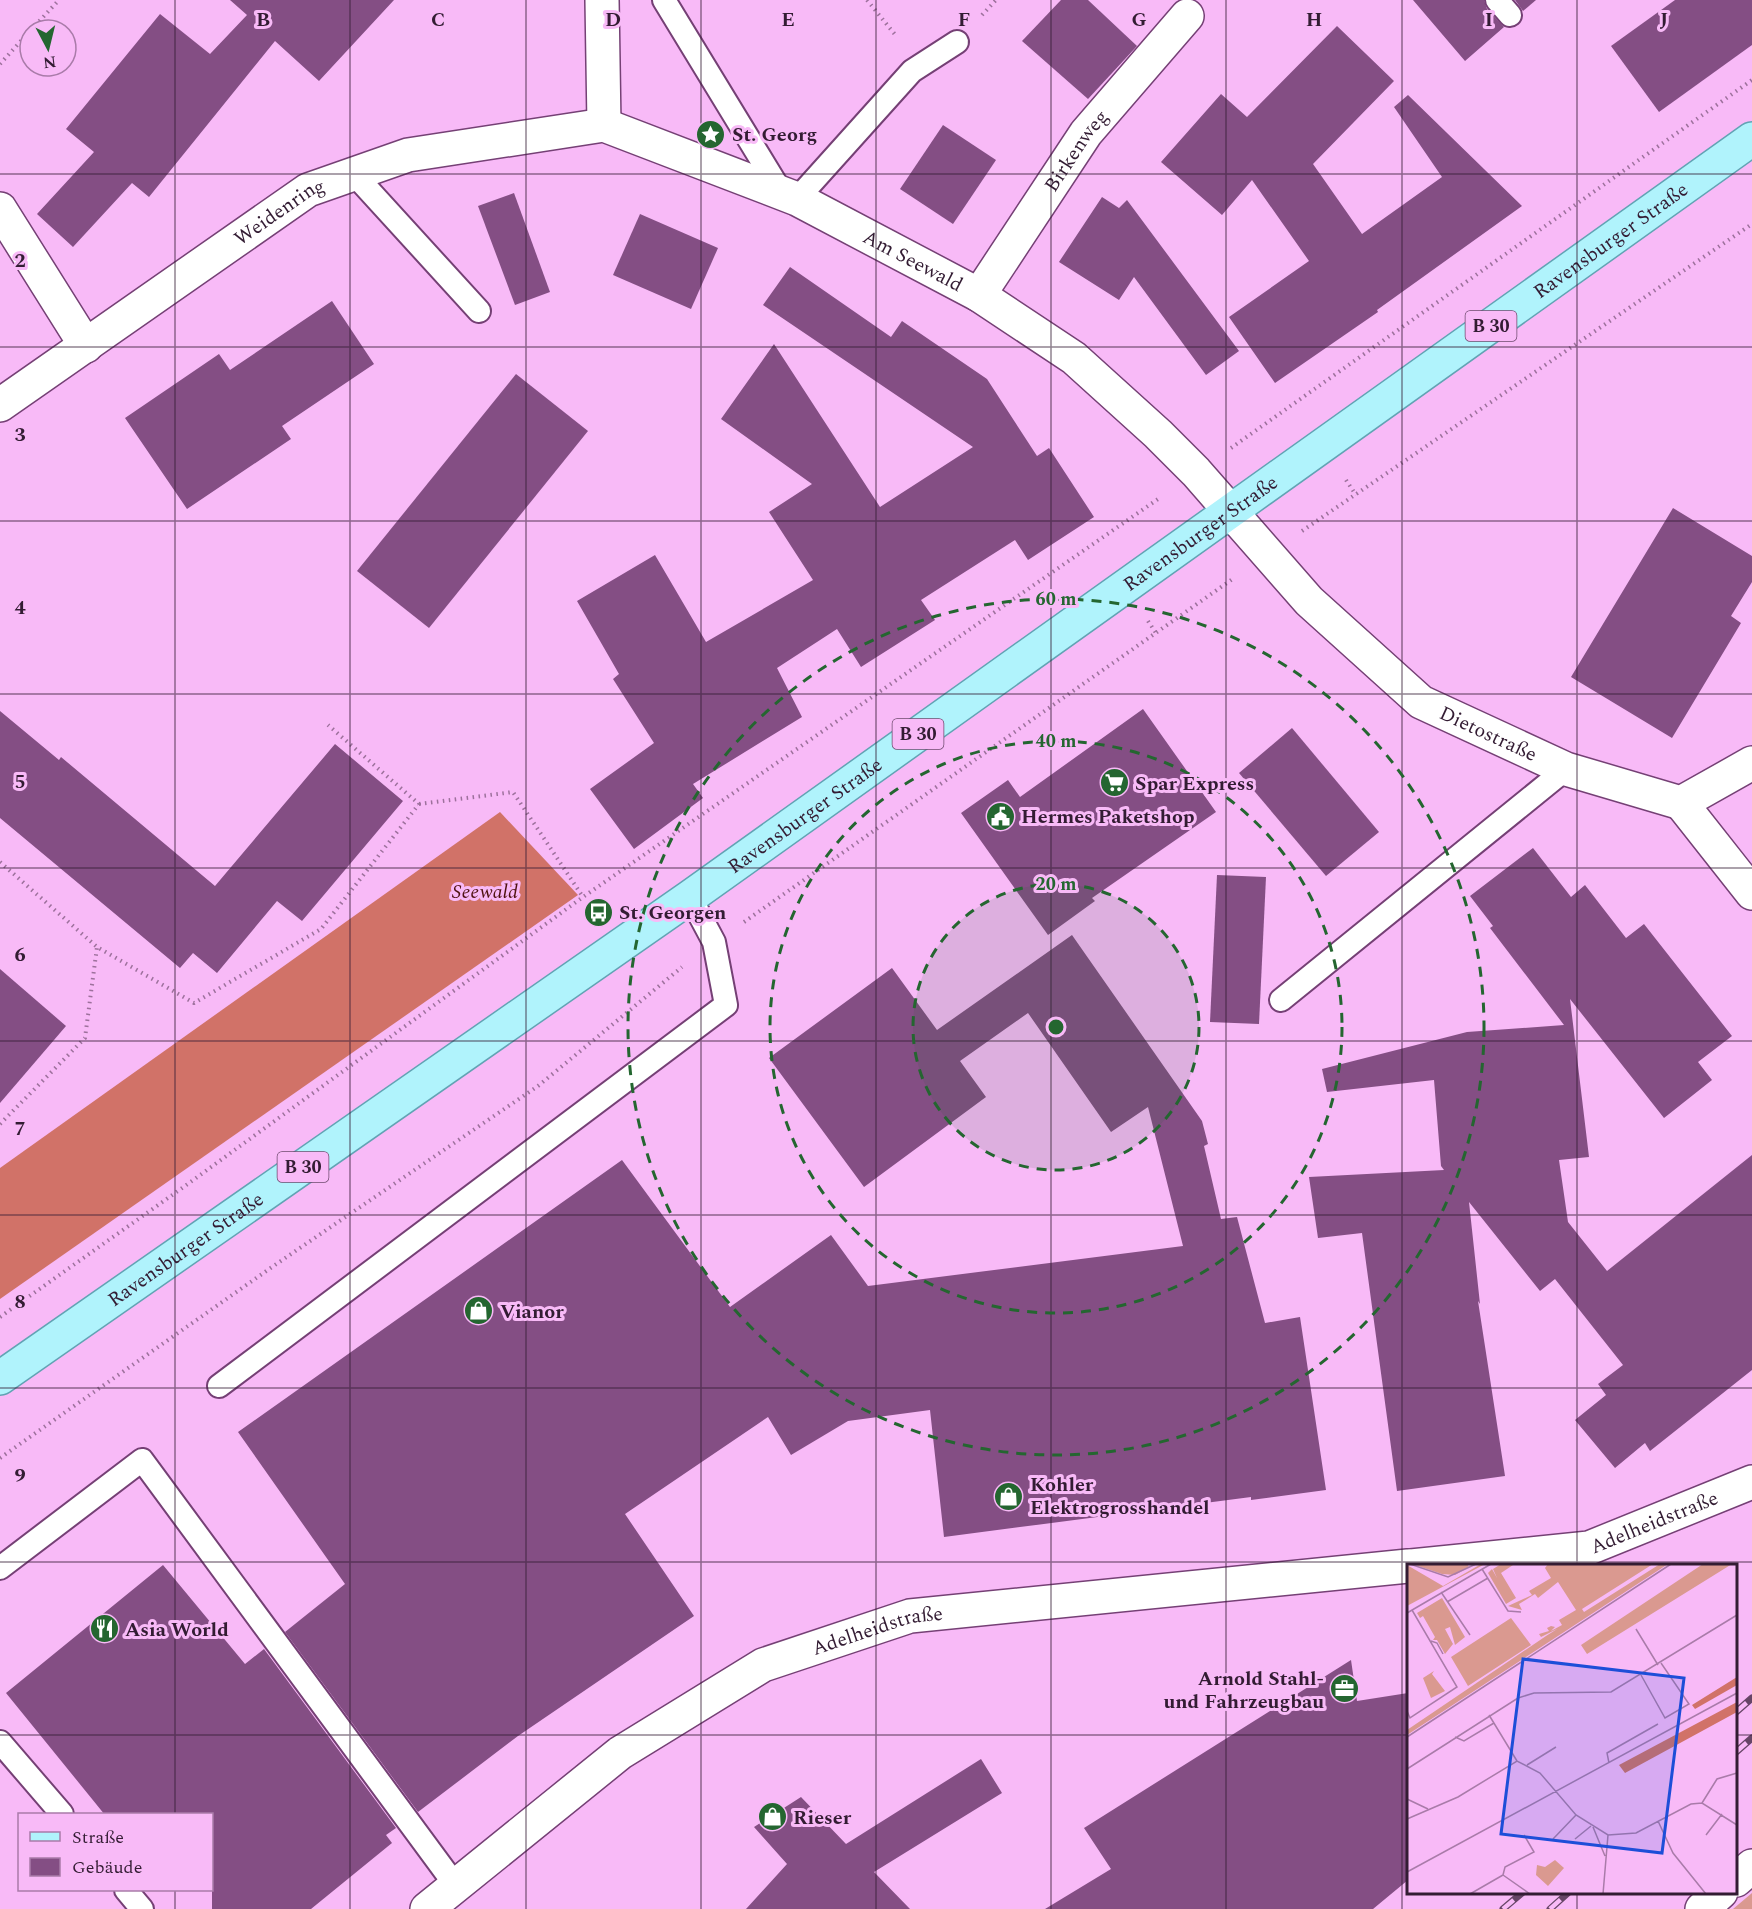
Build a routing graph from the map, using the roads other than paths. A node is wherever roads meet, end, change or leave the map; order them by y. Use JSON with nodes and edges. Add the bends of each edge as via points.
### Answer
{"nodes":[{"id":1,"x":602,"y":0,"type":"edge"},
{"id":2,"x":664,"y":0,"type":"edge"},
{"id":3,"x":1187,"y":16,"type":"dead end"},
{"id":4,"x":957,"y":42,"type":"dead end"},
{"id":5,"x":604,"y":125,"type":"junction"},
{"id":6,"x":1752,"y":139,"type":"edge"},
{"id":7,"x":354,"y":174,"type":"junction"},
{"id":8,"x":789,"y":195,"type":"junction"},
{"id":9,"x":0,"y":209,"type":"edge"},
{"id":10,"x":979,"y":295,"type":"junction"},
{"id":11,"x":479,"y":311,"type":"dead end"},
{"id":12,"x":87,"y":346,"type":"junction"},
{"id":13,"x":0,"y":405,"type":"edge"},
{"id":14,"x":1229,"y":511,"type":"junction"},
{"id":15,"x":1269,"y":554,"type":"joint"},
{"id":16,"x":1752,"y":763,"type":"edge"},
{"id":17,"x":1566,"y":769,"type":"junction"},
{"id":18,"x":1680,"y":802,"type":"junction"},
{"id":19,"x":1752,"y":893,"type":"edge"},
{"id":20,"x":690,"y":897,"type":"junction"},
{"id":21,"x":1281,"y":1000,"type":"dead end"},
{"id":22,"x":0,"y":1378,"type":"edge"},
{"id":23,"x":219,"y":1386,"type":"dead end"},
{"id":24,"x":1752,"y":1482,"type":"edge"},
{"id":25,"x":1430,"y":1564,"type":"edge"},
{"id":26,"x":1407,"y":1566,"type":"edge"},
{"id":27,"x":0,"y":1568,"type":"edge"},
{"id":28,"x":0,"y":1742,"type":"edge"},
{"id":29,"x":60,"y":1813,"type":"edge"},
{"id":30,"x":1752,"y":1866,"type":"edge"},
{"id":31,"x":1737,"y":1879,"type":"edge"},
{"id":32,"x":456,"y":1886,"type":"junction"},
{"id":33,"x":127,"y":1891,"type":"edge"},
{"id":34,"x":1720,"y":1894,"type":"edge"},
{"id":35,"x":142,"y":1909,"type":"edge"},
{"id":36,"x":427,"y":1909,"type":"edge"},
{"id":37,"x":1702,"y":1909,"type":"edge"}],
"edges":[{"from":1,"to":5,"type":"street"},
{"from":2,"to":8,"type":"lane"},
{"from":3,"to":10,"type":"street","name":"Birkenweg","via":[[1086,133]]},
{"from":4,"to":8,"type":"lane","via":[[912,71]]},
{"from":5,"to":7,"type":"street","name":"Weidenring","via":[[408,155]]},
{"from":5,"to":8,"type":"street","name":"Am Seewald"},
{"from":6,"to":14,"type":"main road","name":"Ravensburger Straße","number":"B 30"},
{"from":7,"to":11,"type":"lane"},
{"from":7,"to":12,"type":"street","name":"Weidenring","via":[[308,190]]},
{"from":8,"to":10,"type":"street","name":"Am Seewald"},
{"from":9,"to":12,"type":"street"},
{"from":10,"to":14,"type":"street","name":"Am Seewald","via":[[1074,358],[1158,434]]},
{"from":12,"to":13,"type":"street","name":"Weidenring"},
{"from":14,"to":15,"type":"street","name":"Am Seewald"},
{"from":14,"to":20,"type":"main road","name":"Ravensburger Straße","number":"B 30"},
{"from":15,"to":17,"type":"street","name":"Dietostraße","via":[[1309,601],[1421,702]]},
{"from":16,"to":18,"type":"street"},
{"from":17,"to":18,"type":"street","name":"Dietostraße"},
{"from":17,"to":21,"type":"lane"},
{"from":18,"to":19,"type":"street"},
{"from":20,"to":22,"type":"main road","name":"Ravensburger Straße","number":"B 30"},
{"from":20,"to":23,"type":"lane","via":[[714,942],[726,1005]]},
{"from":24,"to":25,"type":"street","name":"Adelheidstraße","via":[[1589,1548]]},
{"from":26,"to":32,"type":"street","name":"Adelheidstraße","via":[[910,1616],[774,1661],[620,1753]]},
{"from":27,"to":32,"type":"lane","via":[[142,1460]]},
{"from":28,"to":29,"type":"lane"},
{"from":30,"to":31,"type":"street"},
{"from":32,"to":36,"type":"street","name":"Adelheidstraße"},
{"from":33,"to":35,"type":"lane"},
{"from":34,"to":37,"type":"street"}]}
